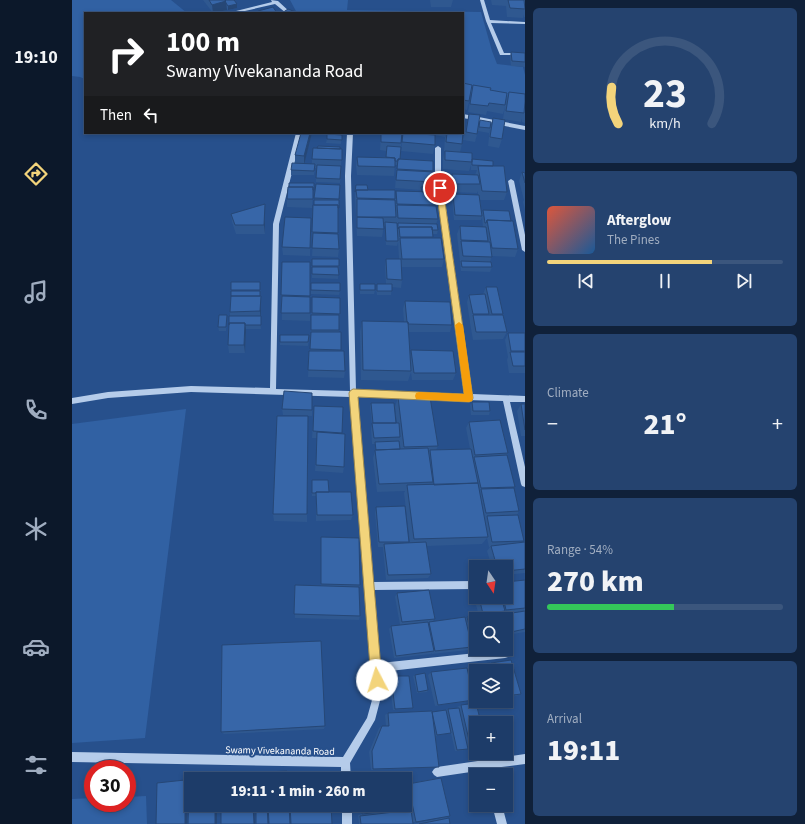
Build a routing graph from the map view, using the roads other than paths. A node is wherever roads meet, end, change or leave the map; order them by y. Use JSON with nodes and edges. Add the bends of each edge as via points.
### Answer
{"nodes":[{"id":1,"x":482,"y":0,"type":"edge"},
{"id":2,"x":274,"y":1,"type":"edge"},
{"id":3,"x":234,"y":12,"type":"edge"},
{"id":4,"x":288,"y":12,"type":"edge"},
{"id":5,"x":488,"y":21,"type":"junction"},
{"id":6,"x":525,"y":23,"type":"edge"},
{"id":7,"x":525,"y":54,"type":"edge"},
{"id":8,"x":464,"y":116,"type":"edge"},
{"id":9,"x":525,"y":128,"type":"edge"},
{"id":10,"x":299,"y":134,"type":"edge"},
{"id":11,"x":350,"y":134,"type":"edge"},
{"id":12,"x":438,"y":148,"type":"dead end"},
{"id":13,"x":511,"y":181,"type":"dead end"},
{"id":14,"x":525,"y":250,"type":"edge"},
{"id":15,"x":273,"y":390,"type":"junction"},
{"id":16,"x":353,"y":393,"type":"junction"},
{"id":17,"x":469,"y":398,"type":"junction"},
{"id":18,"x":506,"y":398,"type":"junction"},
{"id":19,"x":525,"y":399,"type":"edge"},
{"id":20,"x":72,"y":401,"type":"edge"},
{"id":21,"x":525,"y":484,"type":"edge"},
{"id":22,"x":469,"y":585,"type":"edge"},
{"id":23,"x":369,"y":586,"type":"junction"},
{"id":24,"x":487,"y":656,"type":"edge"},
{"id":25,"x":376,"y":668,"type":"junction"},
{"id":26,"x":72,"y":757,"type":"edge"},
{"id":27,"x":525,"y":759,"type":"edge"},
{"id":28,"x":345,"y":762,"type":"junction"},
{"id":29,"x":488,"y":765,"type":"junction"},
{"id":30,"x":489,"y":768,"type":"edge"},
{"id":31,"x":346,"y":772,"type":"edge"},
{"id":32,"x":437,"y":772,"type":"edge"},
{"id":33,"x":347,"y":812,"type":"edge"},
{"id":34,"x":499,"y":812,"type":"edge"},
{"id":35,"x":348,"y":824,"type":"edge"},
{"id":36,"x":502,"y":824,"type":"edge"}],
"edges":[{"from":1,"to":5,"type":"street"},
{"from":2,"to":3,"type":"street"},
{"from":2,"to":4,"type":"street"},
{"from":5,"to":6,"type":"street"},
{"from":5,"to":7,"type":"street","via":[[502,54]]},
{"from":8,"to":9,"type":"street"},
{"from":10,"to":15,"type":"street","via":[[276,224]]},
{"from":11,"to":16,"type":"street","name":"Swamy Vivekananda Road","via":[[348,176]]},
{"from":12,"to":17,"type":"street","via":[[438,173]]},
{"from":13,"to":14,"type":"street"},
{"from":15,"to":16,"type":"street"},
{"from":15,"to":20,"type":"street","via":[[190,389],[108,395]]},
{"from":16,"to":17,"type":"street"},
{"from":16,"to":23,"type":"street","name":"Swamy Vivekananda Road"},
{"from":17,"to":18,"type":"street"},
{"from":18,"to":19,"type":"street"},
{"from":18,"to":21,"type":"street"},
{"from":22,"to":23,"type":"street"},
{"from":23,"to":25,"type":"street","name":"Swamy Vivekananda Road"},
{"from":24,"to":25,"type":"street"},
{"from":25,"to":28,"type":"street","name":"Swamy Vivekananda Road","via":[[378,693],[371,720]]},
{"from":26,"to":28,"type":"street","name":"Swamy Vivekananda Road"},
{"from":27,"to":29,"type":"street"},
{"from":28,"to":31,"type":"street"},
{"from":29,"to":30,"type":"street"},
{"from":29,"to":32,"type":"street"},
{"from":33,"to":35,"type":"street"},
{"from":34,"to":36,"type":"street"}]}
